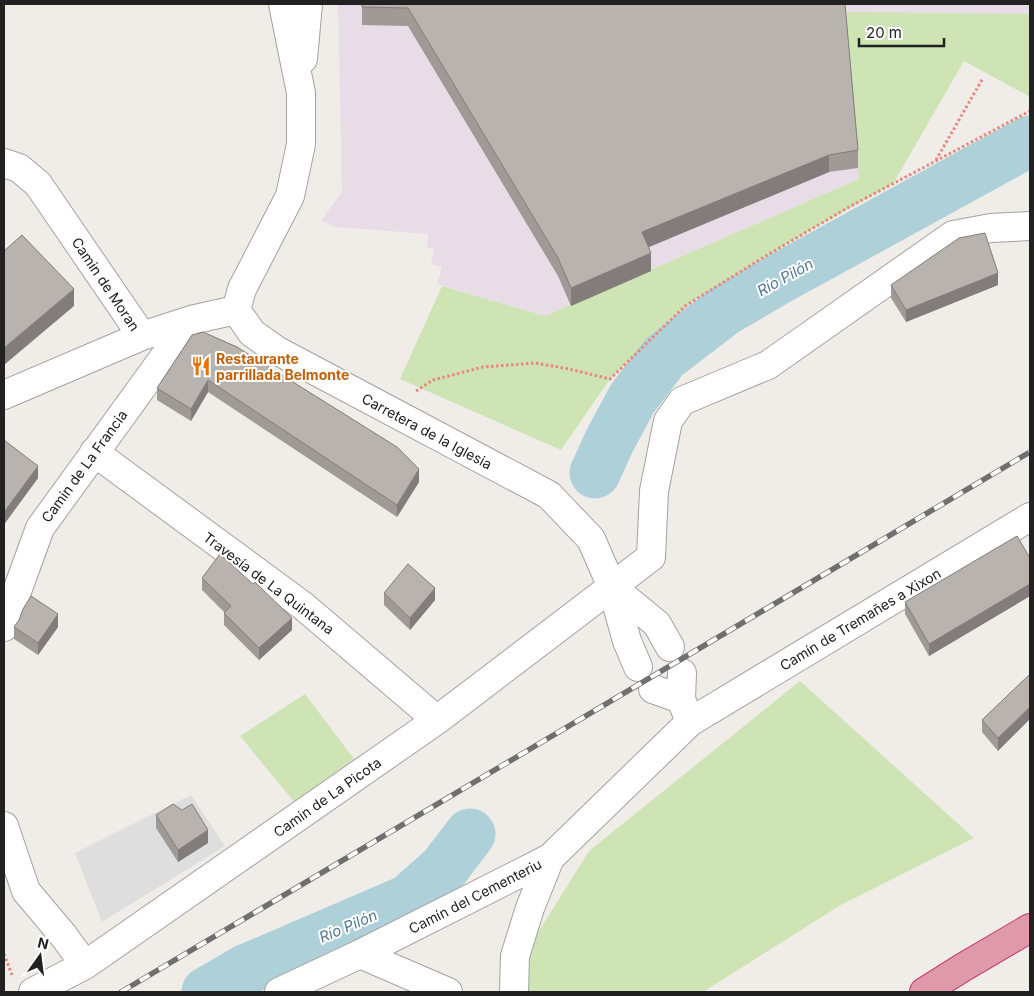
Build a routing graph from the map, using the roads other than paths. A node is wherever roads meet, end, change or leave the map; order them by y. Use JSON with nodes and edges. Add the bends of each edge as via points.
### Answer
{"nodes":[{"id":1,"x":283,"y":4,"type":"edge"},
{"id":2,"x":308,"y":4,"type":"edge"},
{"id":3,"x":301,"y":93,"type":"junction"},
{"id":4,"x":4,"y":163,"type":"edge"},
{"id":5,"x":1030,"y":226,"type":"edge"},
{"id":6,"x":236,"y":310,"type":"junction"},
{"id":7,"x":191,"y":320,"type":"junction"},
{"id":8,"x":142,"y":336,"type":"junction"},
{"id":9,"x":4,"y":395,"type":"edge"},
{"id":10,"x":94,"y":452,"type":"junction"},
{"id":11,"x":1030,"y":517,"type":"edge"},
{"id":12,"x":612,"y":587,"type":"junction"},
{"id":13,"x":4,"y":627,"type":"edge"},
{"id":14,"x":670,"y":647,"type":"dead end"},
{"id":15,"x":638,"y":667,"type":"dead end"},
{"id":16,"x":653,"y":689,"type":"dead end"},
{"id":17,"x":684,"y":698,"type":"junction"},
{"id":18,"x":437,"y":720,"type":"junction"},
{"id":19,"x":4,"y":826,"type":"edge"},
{"id":20,"x":550,"y":858,"type":"junction"},
{"id":21,"x":1030,"y":928,"type":"edge"},
{"id":22,"x":360,"y":954,"type":"junction"},
{"id":23,"x":85,"y":965,"type":"junction"},
{"id":24,"x":35,"y":991,"type":"edge"},
{"id":25,"x":279,"y":992,"type":"edge"},
{"id":26,"x":448,"y":992,"type":"edge"},
{"id":27,"x":514,"y":992,"type":"edge"},
{"id":28,"x":924,"y":992,"type":"edge"}],
"edges":[{"from":1,"to":3,"type":"street"},
{"from":2,"to":3,"type":"street"},
{"from":3,"to":6,"type":"street","via":[[301,144],[290,196],[242,289]]},
{"from":4,"to":8,"type":"street","name":"Camin de Moran","via":[[19,168],[38,184]]},
{"from":5,"to":12,"type":"street","name":"Camin de La Picota","via":[[991,228],[953,235],[768,365],[682,401],[668,421],[666,430],[654,491],[651,557]]},
{"from":6,"to":7,"type":"street","name":"Camin de Moran"},
{"from":6,"to":12,"type":"street","name":"Carretera de la Iglesia","via":[[252,333],[276,350],[549,495],[591,539]]},
{"from":7,"to":8,"type":"street","name":"Camin de Moran"},
{"from":7,"to":10,"type":"street","name":"Camin de La Francia"},
{"from":8,"to":9,"type":"street"},
{"from":10,"to":13,"type":"street","name":"Camin de La Francia","via":[[40,528]]},
{"from":10,"to":18,"type":"street","name":"Travesía de La Quintana","via":[[302,605]]},
{"from":11,"to":17,"type":"street","name":"Camín de Tremañes a Xixon"},
{"from":12,"to":14,"type":"street","name":"Carretera de la Iglesia","via":[[657,624]]},
{"from":12,"to":15,"type":"street","name":"Carretera de la Iglesia"},
{"from":12,"to":18,"type":"street","name":"Camin de La Picota"},
{"from":16,"to":17,"type":"street"},
{"from":17,"to":20,"type":"street","name":"Camín del Cementeriu"},
{"from":18,"to":23,"type":"street","name":"Camin de La Picota"},
{"from":19,"to":23,"type":"street","via":[[26,891]]},
{"from":20,"to":22,"type":"street","name":"Camín del Cementeriu"},
{"from":20,"to":27,"type":"street","via":[[515,956]]},
{"from":21,"to":28,"type":"highway"},
{"from":22,"to":25,"type":"street","name":"Camín del Cementeriu"},
{"from":22,"to":26,"type":"street"},
{"from":23,"to":24,"type":"street","name":"Camin de La Picota"}]}
